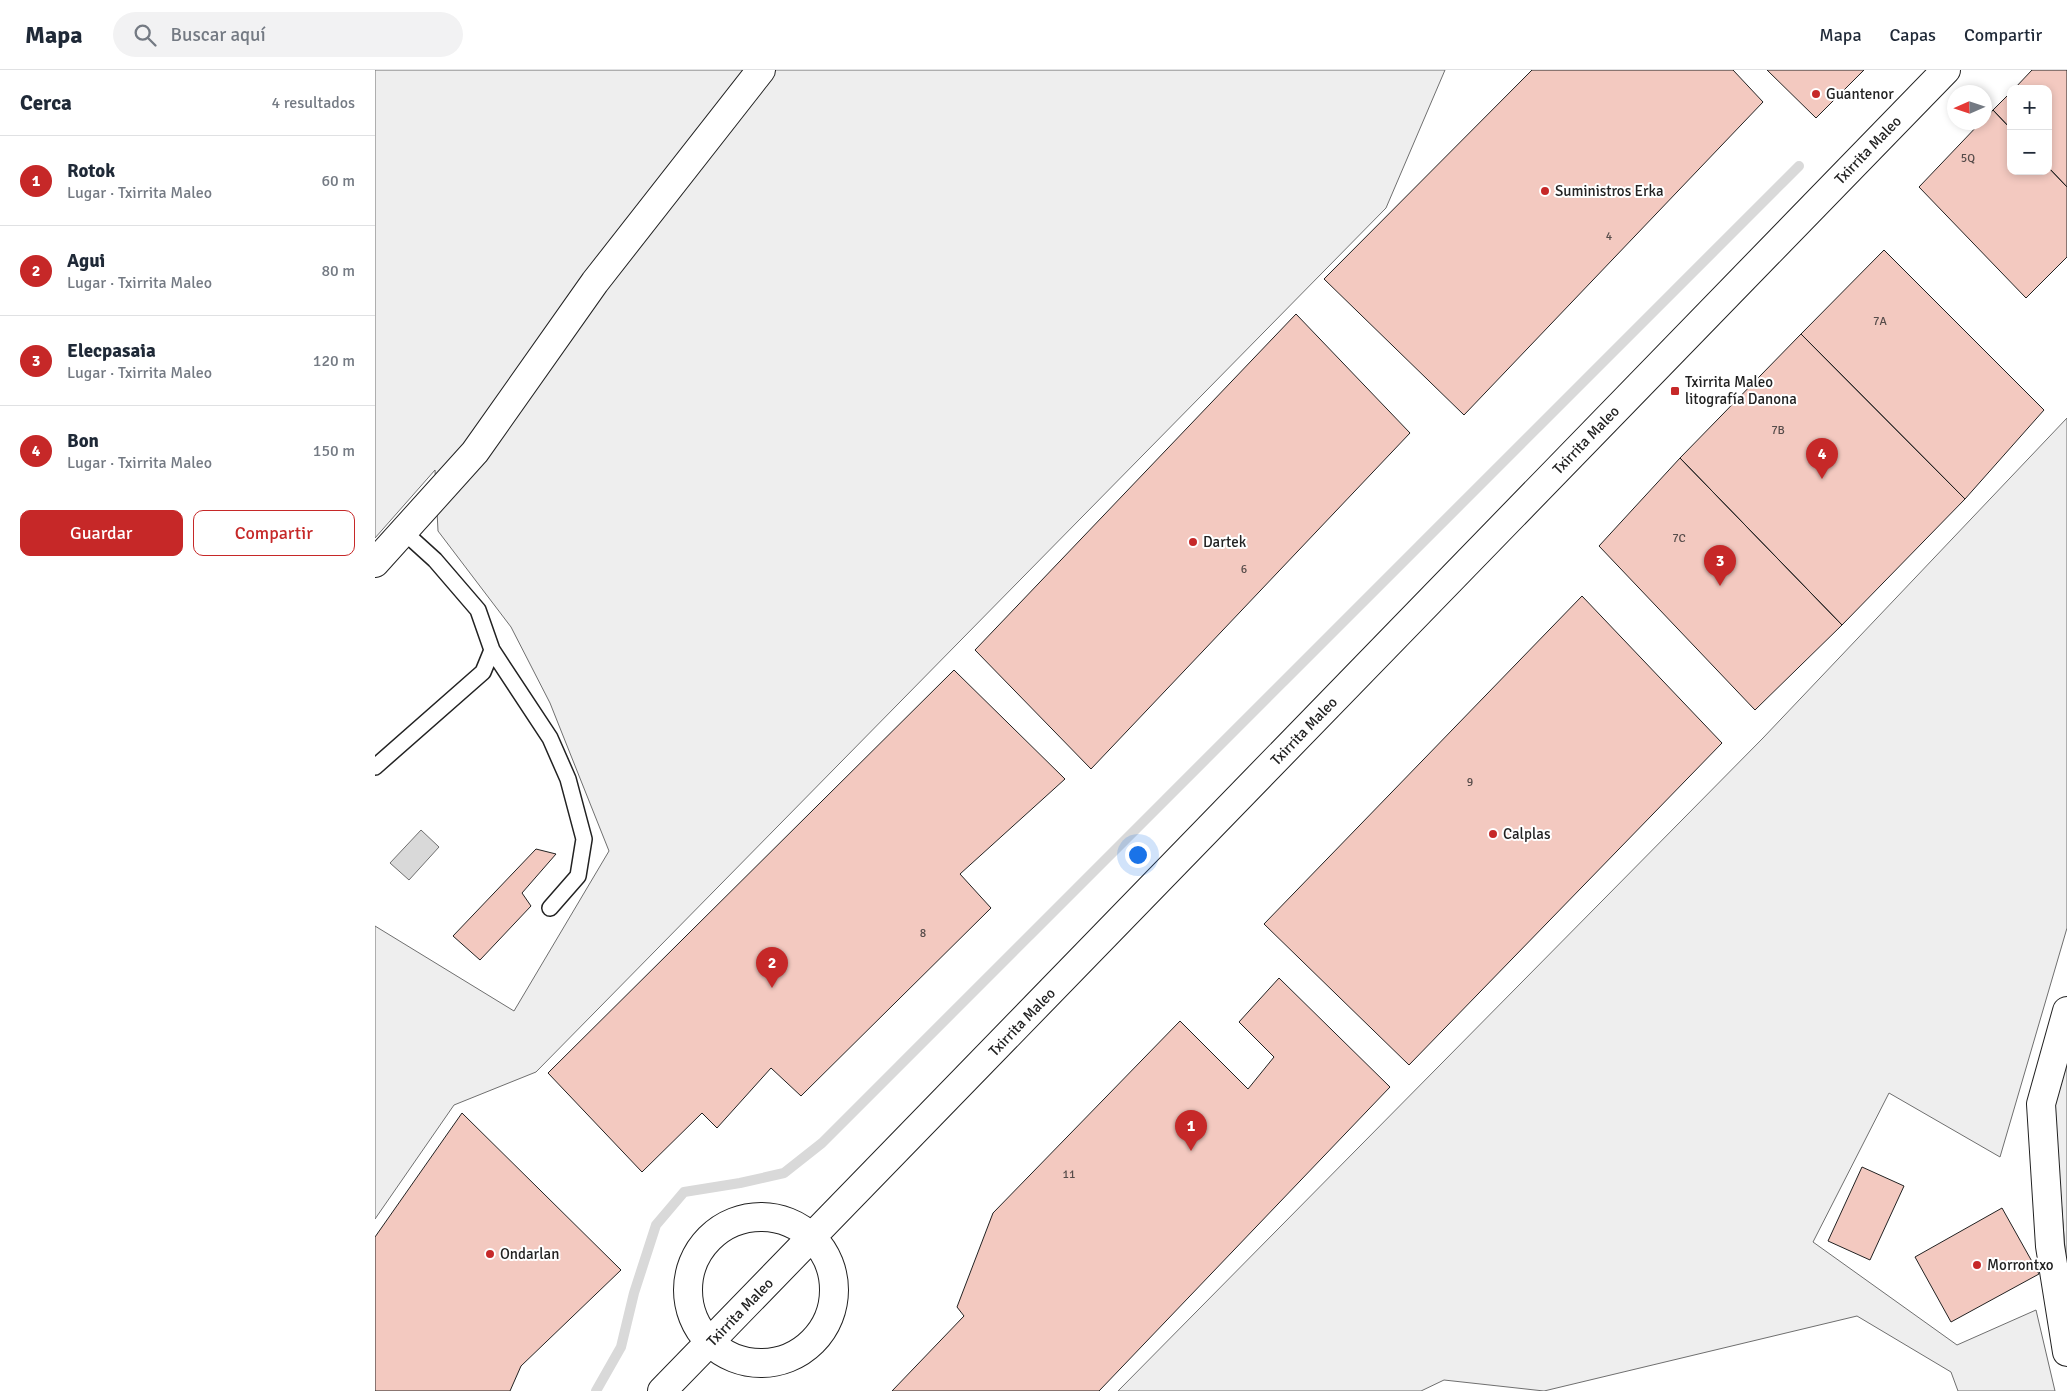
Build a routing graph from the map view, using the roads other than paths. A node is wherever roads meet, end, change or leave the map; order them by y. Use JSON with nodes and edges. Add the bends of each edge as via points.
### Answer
{"nodes":[{"id":1,"x":761,"y":70,"type":"edge"},
{"id":2,"x":1946,"y":70,"type":"edge"},
{"id":3,"x":403,"y":531,"type":"junction"},
{"id":4,"x":375,"y":562,"type":"edge"},
{"id":5,"x":492,"y":650,"type":"junction"},
{"id":6,"x":375,"y":767,"type":"edge"},
{"id":7,"x":550,"y":908,"type":"dead end"},
{"id":8,"x":2067,"y":1011,"type":"edge"},
{"id":9,"x":813,"y":1238,"type":"junction"},
{"id":10,"x":709,"y":1343,"type":"junction"},
{"id":11,"x":2067,"y":1352,"type":"edge"},
{"id":12,"x":662,"y":1391,"type":"edge"}],
"edges":[{"from":1,"to":3,"type":"street","via":[[595,282],[475,452]]},
{"from":2,"to":9,"type":"street","name":"Txirrita Maleo"},
{"from":3,"to":4,"type":"street"},
{"from":3,"to":5,"type":"lane","via":[[435,560],[479,610]]},
{"from":5,"to":6,"type":"lane","via":[[483,672]]},
{"from":5,"to":7,"type":"lane","via":[[550,738],[568,779],[584,839],[578,876]]},
{"from":8,"to":11,"type":"street","via":[[2041,1104],[2050,1246]]},
{"from":9,"to":10,"type":"street","name":"Txirrita Maleo"},
{"from":9,"to":10,"type":"street","via":[[825,1254],[833,1274],[830,1316],[820,1334],[787,1359],[767,1364],[746,1362],[726,1355]]},
{"from":9,"to":10,"type":"street","via":[[785,1220],[760,1216],[736,1220],[708,1238],[691,1266],[687,1299],[691,1315]]},
{"from":10,"to":12,"type":"street","name":"Txirrita Maleo"}]}
